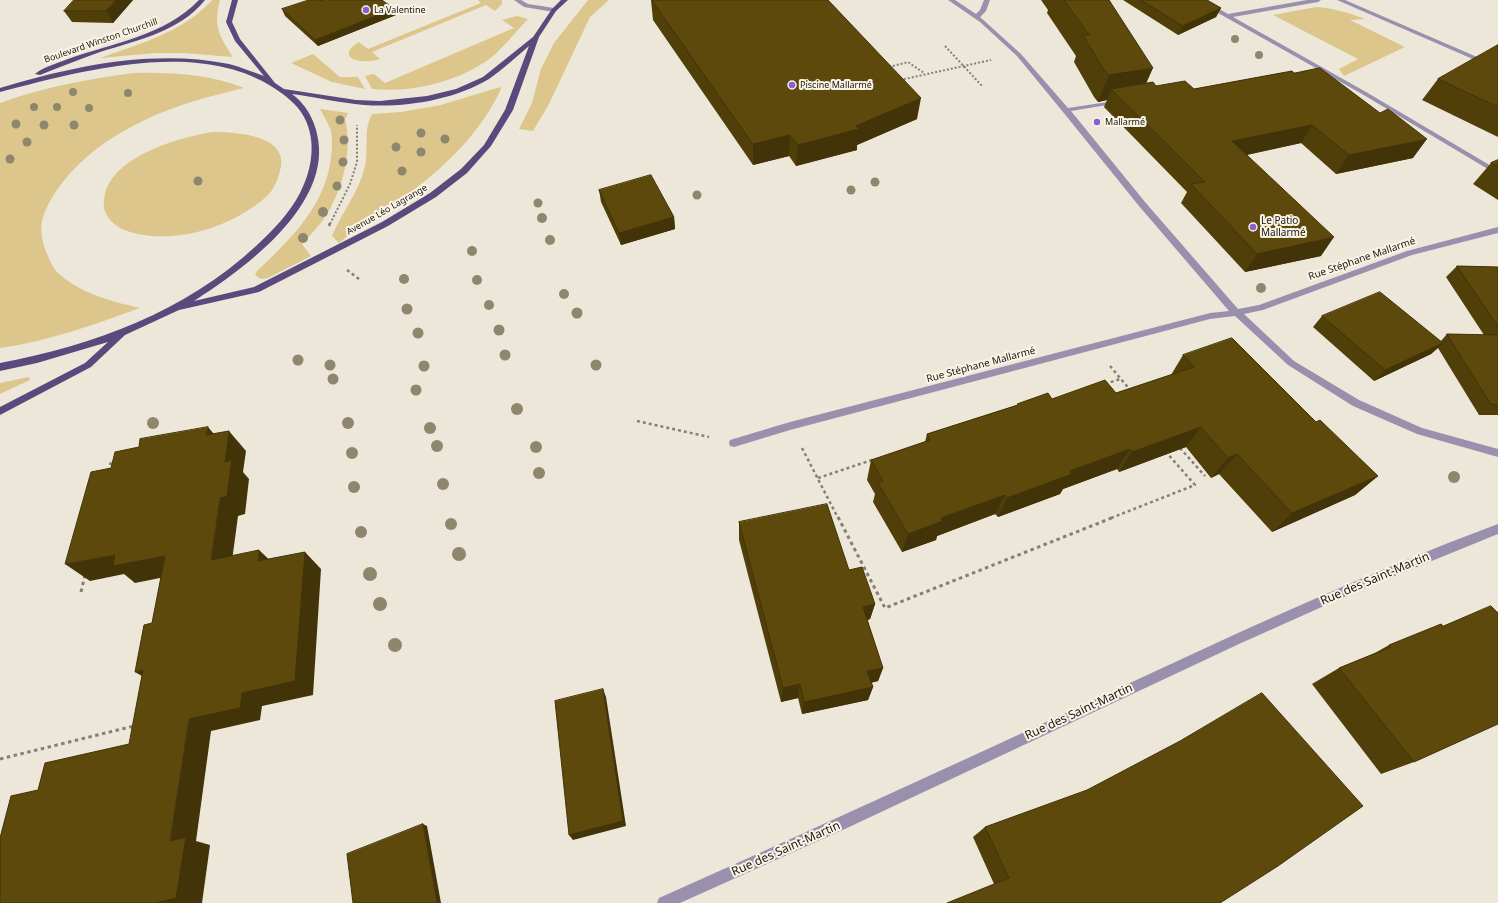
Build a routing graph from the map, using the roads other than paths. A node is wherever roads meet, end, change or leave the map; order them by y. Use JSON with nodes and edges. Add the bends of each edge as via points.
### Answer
{"nodes":[{"id":1,"x":202,"y":0,"type":"edge"},
{"id":2,"x":235,"y":0,"type":"edge"},
{"id":3,"x":517,"y":0,"type":"edge"},
{"id":4,"x":564,"y":0,"type":"edge"},
{"id":5,"x":951,"y":0,"type":"edge"},
{"id":6,"x":987,"y":0,"type":"edge"},
{"id":7,"x":1198,"y":0,"type":"edge"},
{"id":8,"x":1318,"y":0,"type":"edge"},
{"id":9,"x":1340,"y":0,"type":"edge"},
{"id":10,"x":554,"y":10,"type":"junction"},
{"id":11,"x":1227,"y":16,"type":"junction"},
{"id":12,"x":977,"y":17,"type":"junction"},
{"id":13,"x":536,"y":36,"type":"junction"},
{"id":14,"x":1498,"y":68,"type":"edge"},
{"id":15,"x":1322,"y":69,"type":"junction"},
{"id":16,"x":1307,"y":72,"type":"edge"},
{"id":17,"x":273,"y":83,"type":"junction"},
{"id":18,"x":0,"y":90,"type":"edge"},
{"id":19,"x":285,"y":91,"type":"junction"},
{"id":20,"x":1128,"y":100,"type":"edge"},
{"id":21,"x":1066,"y":110,"type":"junction"},
{"id":22,"x":1498,"y":172,"type":"edge"},
{"id":23,"x":1498,"y":230,"type":"edge"},
{"id":24,"x":172,"y":309,"type":"junction"},
{"id":25,"x":1235,"y":313,"type":"junction"},
{"id":26,"x":126,"y":330,"type":"junction"},
{"id":27,"x":0,"y":366,"type":"edge"},
{"id":28,"x":0,"y":411,"type":"edge"},
{"id":29,"x":734,"y":443,"type":"dead end"},
{"id":30,"x":1498,"y":453,"type":"edge"},
{"id":31,"x":1498,"y":529,"type":"edge"},
{"id":32,"x":664,"y":903,"type":"edge"}],
"edges":[{"from":1,"to":18,"type":"main road","name":"Boulevard Winston Churchill","via":[[184,17],[158,31],[60,64]]},
{"from":2,"to":17,"type":"main road","via":[[229,22],[237,40]]},
{"from":3,"to":10,"type":"street","via":[[526,6]]},
{"from":4,"to":10,"type":"main road","name":"Avenue Léo Lagrange"},
{"from":5,"to":12,"type":"street"},
{"from":6,"to":12,"type":"street","via":[[984,11]]},
{"from":7,"to":11,"type":"street"},
{"from":8,"to":11,"type":"street"},
{"from":9,"to":14,"type":"street"},
{"from":10,"to":13,"type":"main road","name":"Avenue Léo Lagrange"},
{"from":11,"to":15,"type":"street"},
{"from":12,"to":21,"type":"street","via":[[1019,55]]},
{"from":13,"to":19,"type":"main road","name":"Avenue Léo Lagrange","via":[[484,79],[470,86],[429,98],[396,103],[367,103]]},
{"from":13,"to":24,"type":"main road","name":"Avenue Léo Lagrange","via":[[502,125],[464,171],[433,195],[357,239],[256,290]]},
{"from":15,"to":16,"type":"street"},
{"from":15,"to":22,"type":"street"},
{"from":17,"to":18,"type":"main road","via":[[237,69],[167,60],[86,68]]},
{"from":17,"to":19,"type":"main road"},
{"from":19,"to":24,"type":"main road","via":[[298,102],[314,131],[314,166],[308,185],[281,227],[260,248],[205,290]]},
{"from":20,"to":21,"type":"street"},
{"from":21,"to":25,"type":"street"},
{"from":23,"to":25,"type":"street","name":"Rue Stéphane Mallarmé","via":[[1410,253],[1260,308]]},
{"from":24,"to":26,"type":"main road"},
{"from":25,"to":29,"type":"street","name":"Rue Stéphane Mallarmé","via":[[1210,316],[1094,346]]},
{"from":25,"to":30,"type":"street","via":[[1291,363],[1356,403],[1420,431]]},
{"from":26,"to":27,"type":"main road","via":[[59,354]]},
{"from":26,"to":28,"type":"main road","via":[[88,365]]},
{"from":31,"to":32,"type":"street","name":"Rue des Saint-Martin","via":[[1349,589]]}]}
